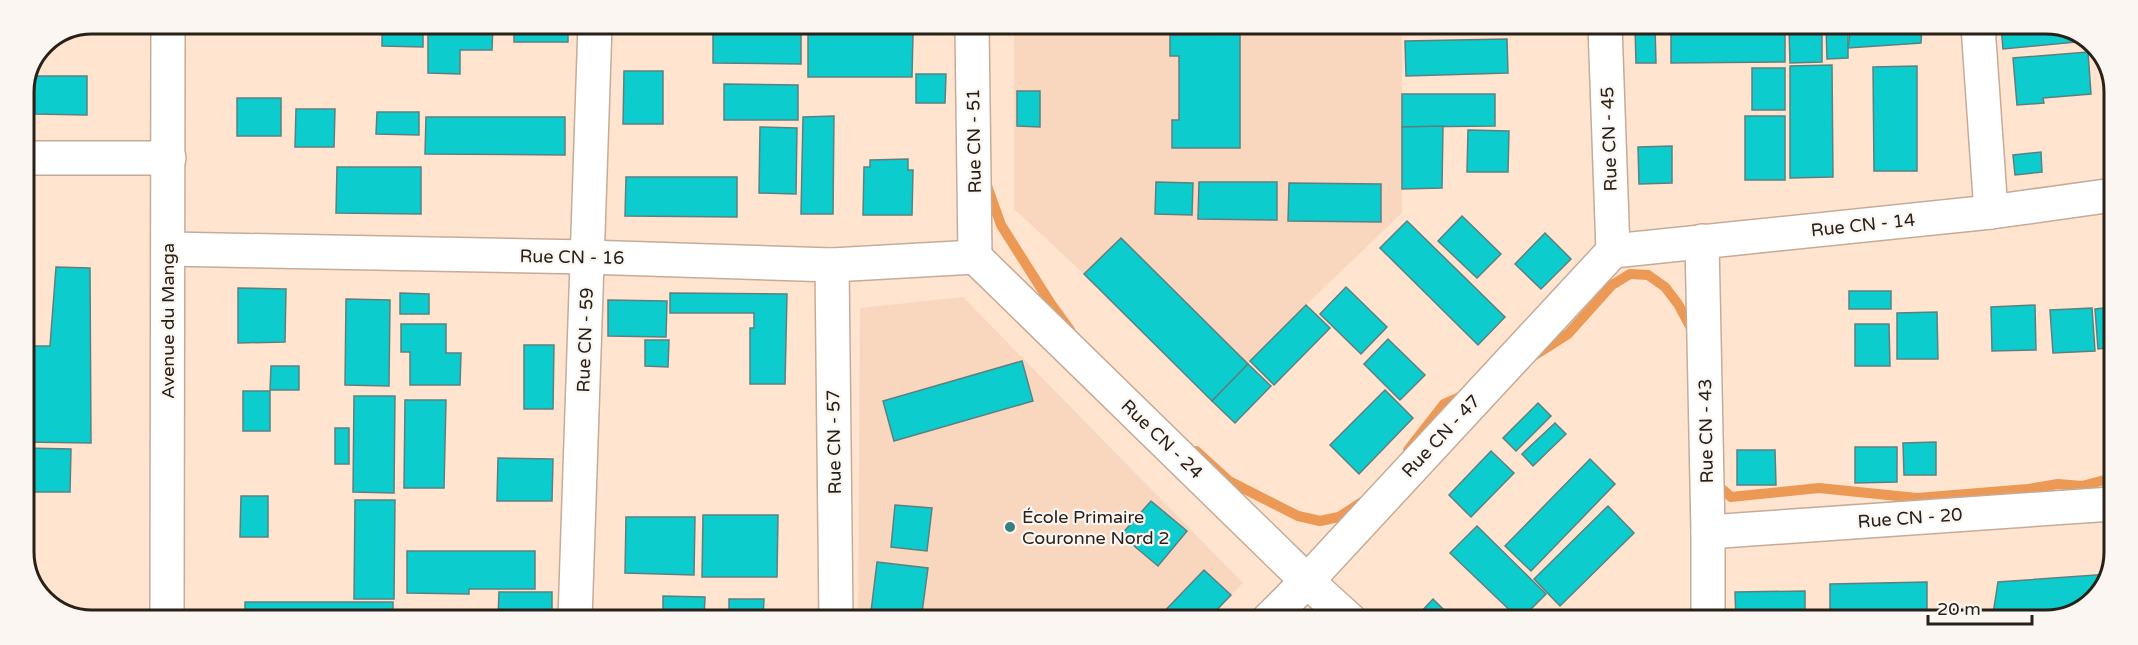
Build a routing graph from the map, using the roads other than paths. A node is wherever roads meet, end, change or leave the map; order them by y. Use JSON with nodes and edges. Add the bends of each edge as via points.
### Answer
{"nodes":[{"id":1,"x":168,"y":34,"type":"edge"},
{"id":2,"x":595,"y":34,"type":"edge"},
{"id":3,"x":972,"y":34,"type":"edge"},
{"id":4,"x":1605,"y":34,"type":"edge"},
{"id":5,"x":1979,"y":34,"type":"edge"},
{"id":6,"x":34,"y":158,"type":"edge"},
{"id":7,"x":169,"y":158,"type":"junction"},
{"id":8,"x":2103,"y":196,"type":"edge"},
{"id":9,"x":1991,"y":212,"type":"junction"},
{"id":10,"x":1702,"y":241,"type":"junction"},
{"id":11,"x":169,"y":249,"type":"junction"},
{"id":12,"x":1613,"y":251,"type":"junction"},
{"id":13,"x":587,"y":257,"type":"junction"},
{"id":14,"x":975,"y":258,"type":"junction"},
{"id":15,"x":832,"y":265,"type":"junction"},
{"id":16,"x":2104,"y":505,"type":"edge"},
{"id":17,"x":1708,"y":532,"type":"junction"},
{"id":18,"x":1307,"y":581,"type":"junction"},
{"id":19,"x":167,"y":610,"type":"edge"},
{"id":20,"x":575,"y":610,"type":"edge"},
{"id":21,"x":836,"y":610,"type":"edge"},
{"id":22,"x":1278,"y":610,"type":"edge"},
{"id":23,"x":1339,"y":610,"type":"edge"},
{"id":24,"x":1708,"y":610,"type":"edge"}],
"edges":[{"from":1,"to":7,"type":"street","name":"Avenue du Manga"},
{"from":2,"to":13,"type":"street","name":"Rue CN - 59"},
{"from":3,"to":14,"type":"street","name":"Rue CN - 51"},
{"from":4,"to":12,"type":"street","name":"Rue CN - 45"},
{"from":5,"to":9,"type":"street"},
{"from":6,"to":7,"type":"street"},
{"from":7,"to":11,"type":"street","name":"Avenue du Manga"},
{"from":8,"to":9,"type":"street","name":"Rue CN - 14"},
{"from":9,"to":10,"type":"street","name":"Rue CN - 14"},
{"from":10,"to":12,"type":"street","name":"Rue CN - 14"},
{"from":10,"to":17,"type":"street","name":"Rue CN - 43"},
{"from":11,"to":13,"type":"street","name":"Rue CN - 16"},
{"from":11,"to":19,"type":"street","name":"Avenue du Manga"},
{"from":12,"to":18,"type":"street","name":"Rue CN - 47"},
{"from":13,"to":15,"type":"street","name":"Rue CN - 16"},
{"from":13,"to":20,"type":"street","name":"Rue CN - 59"},
{"from":14,"to":15,"type":"street","name":"Rue CN - 16"},
{"from":14,"to":18,"type":"street","name":"Rue CN - 24"},
{"from":15,"to":21,"type":"street","name":"Rue CN - 57"},
{"from":16,"to":17,"type":"street","name":"Rue CN - 20"},
{"from":17,"to":24,"type":"street","name":"Rue CN - 43"},
{"from":18,"to":22,"type":"street","name":"Rue CN - 47"},
{"from":18,"to":23,"type":"street","name":"Rue CN - 24"}]}
